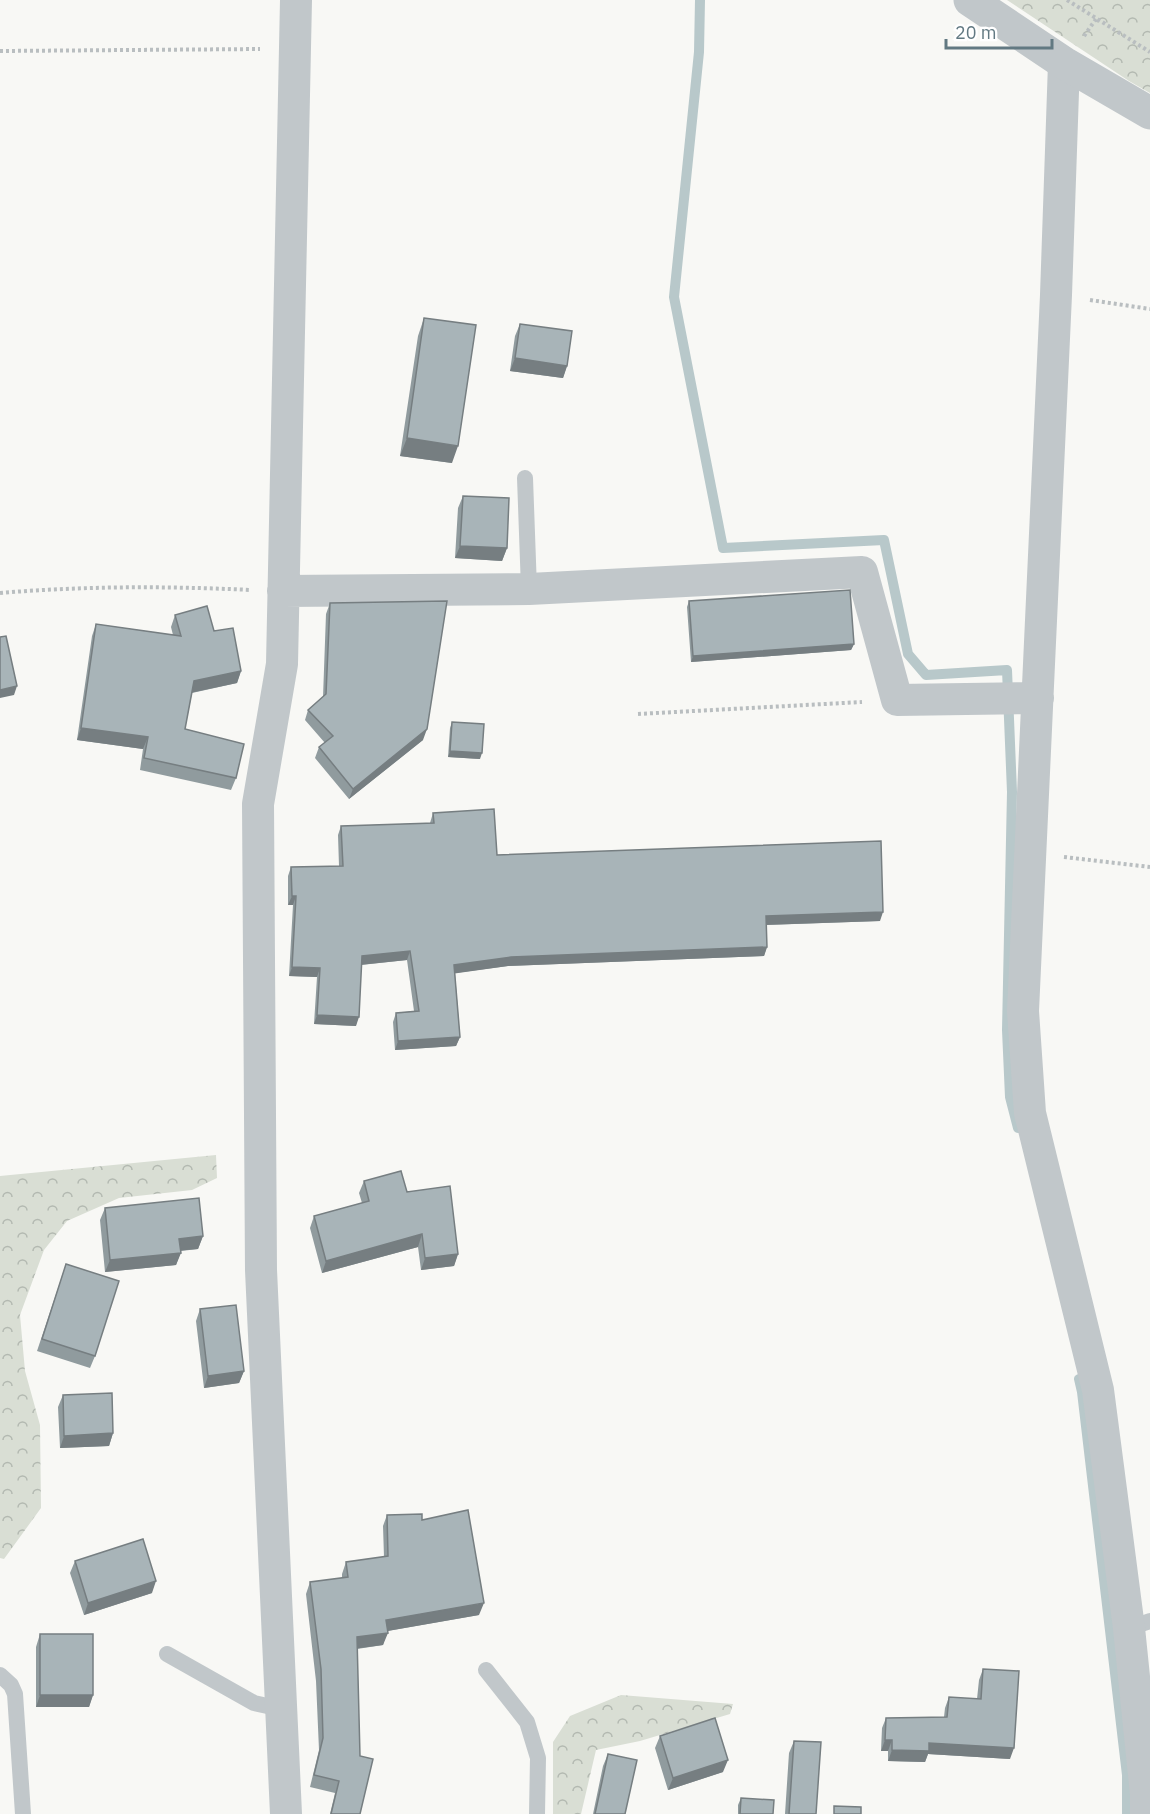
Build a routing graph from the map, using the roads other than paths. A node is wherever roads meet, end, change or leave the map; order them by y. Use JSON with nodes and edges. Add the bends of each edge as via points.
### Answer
{"nodes":[{"id":1,"x":297,"y":0,"type":"edge"},
{"id":2,"x":970,"y":0,"type":"edge"},
{"id":3,"x":1064,"y":63,"type":"junction"},
{"id":4,"x":1150,"y":112,"type":"edge"},
{"id":5,"x":525,"y":478,"type":"dead end"},
{"id":6,"x":529,"y":589,"type":"junction"},
{"id":7,"x":283,"y":591,"type":"junction"},
{"id":8,"x":1038,"y":698,"type":"junction"},
{"id":9,"x":1140,"y":1624,"type":"edge"},
{"id":10,"x":167,"y":1654,"type":"dead end"},
{"id":11,"x":486,"y":1670,"type":"dead end"},
{"id":12,"x":0,"y":1675,"type":"edge"},
{"id":13,"x":281,"y":1709,"type":"junction"},
{"id":14,"x":1147,"y":1800,"type":"edge"},
{"id":15,"x":23,"y":1814,"type":"edge"},
{"id":16,"x":286,"y":1814,"type":"edge"},
{"id":17,"x":537,"y":1814,"type":"edge"}],
"edges":[{"from":1,"to":7,"type":"street"},
{"from":2,"to":3,"type":"street"},
{"from":3,"to":4,"type":"street"},
{"from":3,"to":8,"type":"street"},
{"from":5,"to":6,"type":"lane"},
{"from":6,"to":7,"type":"street"},
{"from":6,"to":8,"type":"street","via":[[862,572],[897,700]]},
{"from":7,"to":13,"type":"street","via":[[282,664],[258,804],[261,1270]]},
{"from":8,"to":9,"type":"street","via":[[1023,1011],[1030,1113],[1098,1390]]},
{"from":9,"to":14,"type":"street"},
{"from":10,"to":13,"type":"lane","via":[[254,1702]]},
{"from":11,"to":17,"type":"lane","via":[[527,1722],[538,1758]]},
{"from":12,"to":15,"type":"lane","via":[[15,1694]]},
{"from":13,"to":16,"type":"street"}]}
